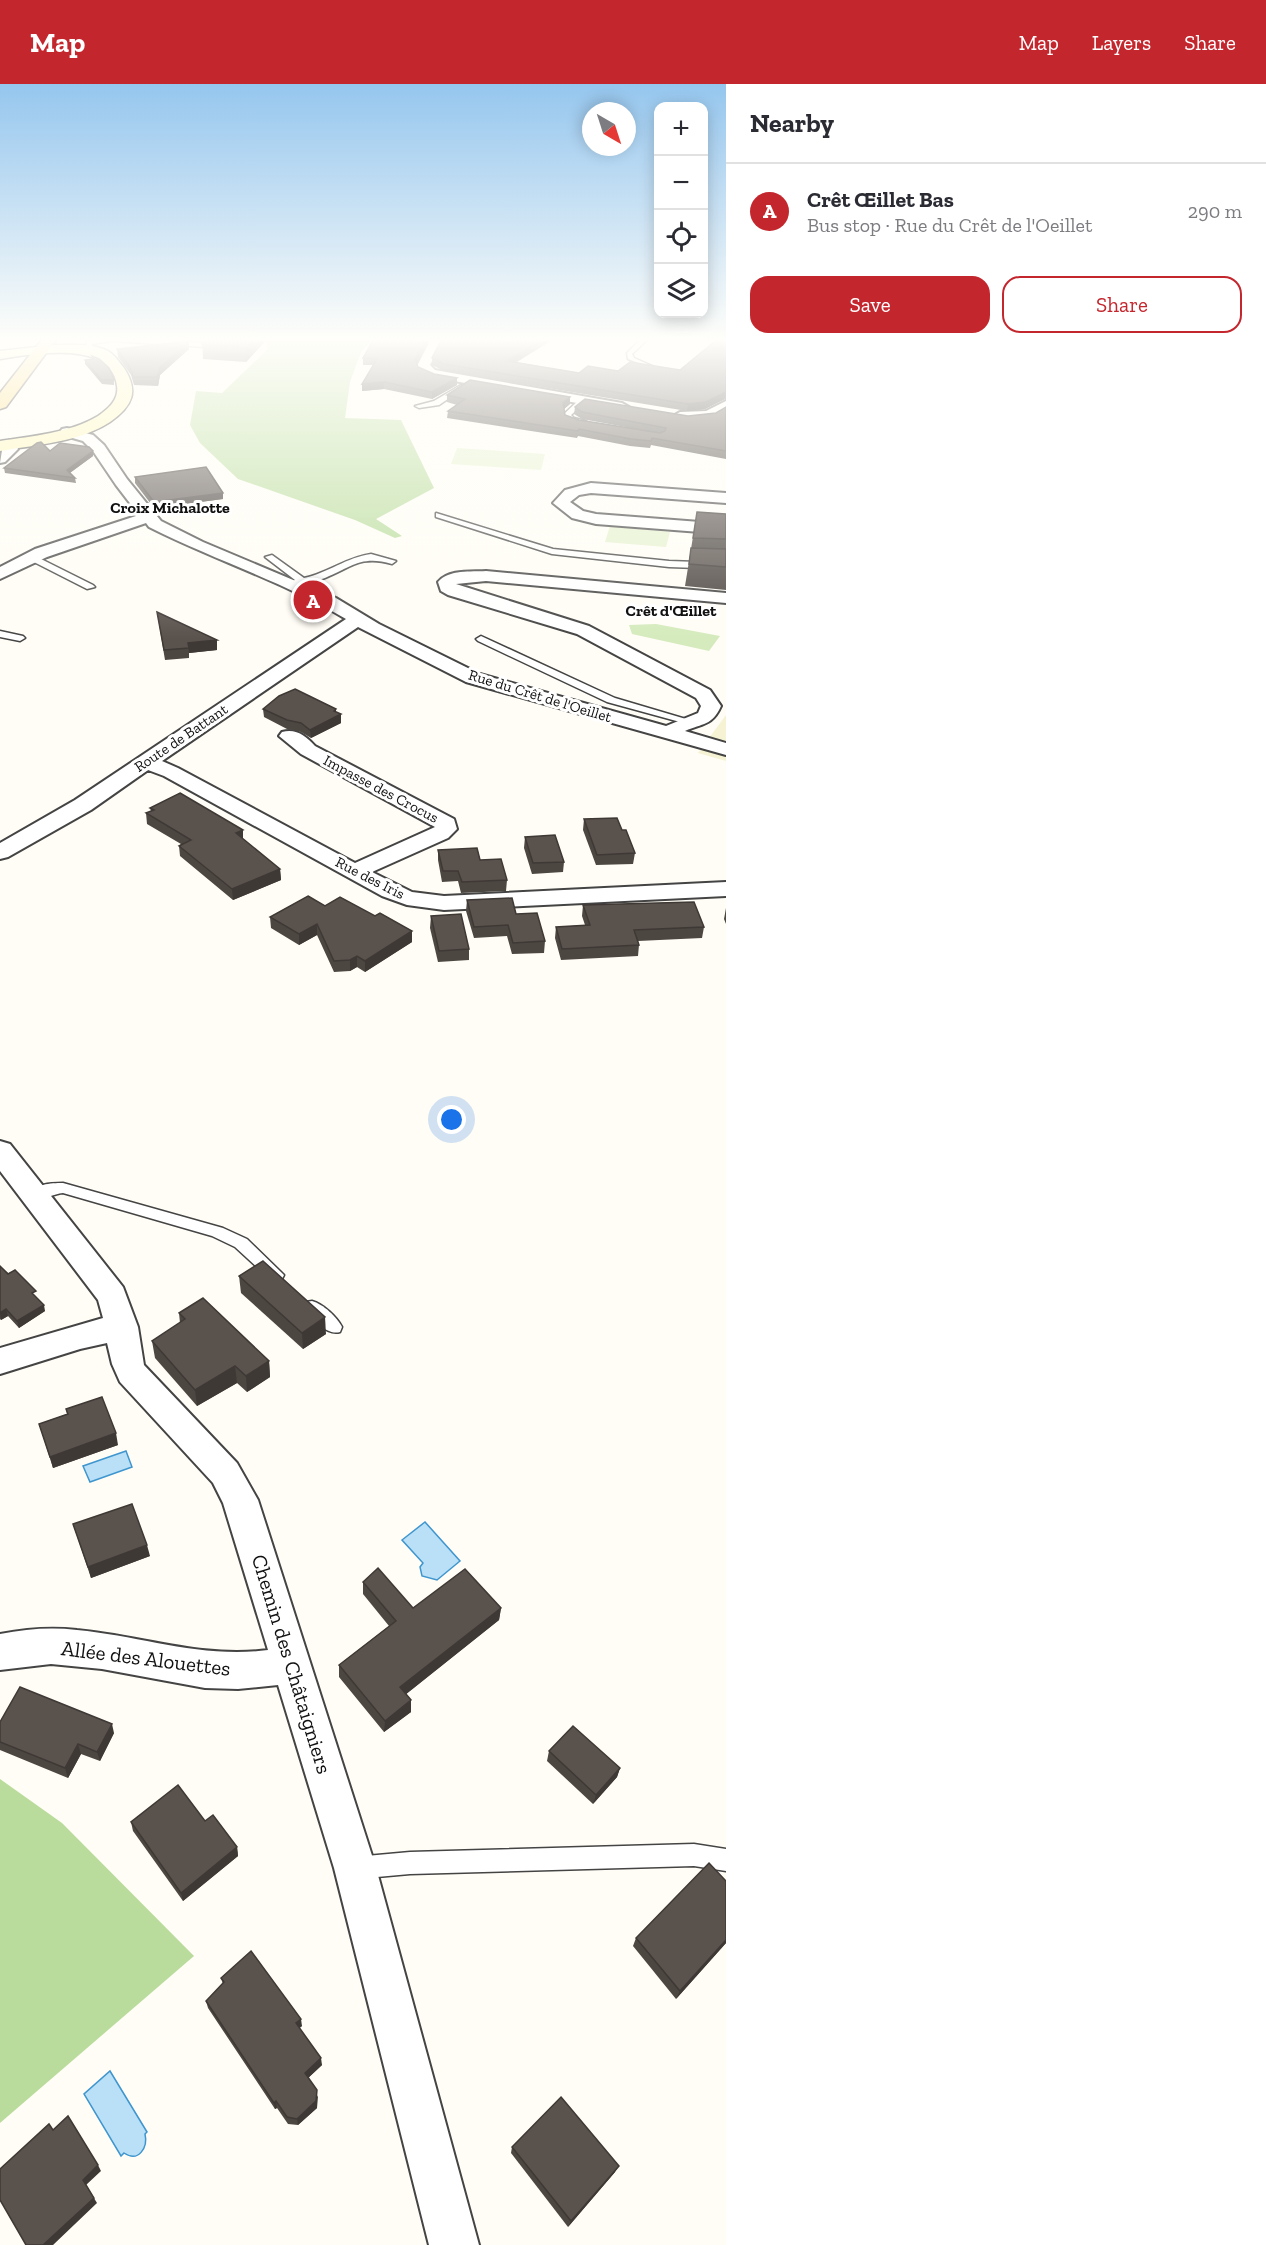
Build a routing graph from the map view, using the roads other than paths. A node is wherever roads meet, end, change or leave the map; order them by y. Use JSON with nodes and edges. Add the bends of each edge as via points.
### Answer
{"nodes":[{"id":1,"x":45,"y":438,"type":"edge"},
{"id":2,"x":87,"y":438,"type":"edge"},
{"id":3,"x":103,"y":438,"type":"edge"},
{"id":4,"x":99,"y":448,"type":"junction"},
{"id":5,"x":3,"y":449,"type":"edge"},
{"id":6,"x":726,"y":498,"type":"edge"},
{"id":7,"x":439,"y":515,"type":"dead end"},
{"id":8,"x":148,"y":517,"type":"junction"},
{"id":9,"x":726,"y":529,"type":"edge"},
{"id":10,"x":32,"y":557,"type":"junction"},
{"id":11,"x":269,"y":557,"type":"dead end"},
{"id":12,"x":392,"y":561,"type":"dead end"},
{"id":13,"x":726,"y":566,"type":"edge"},
{"id":14,"x":0,"y":574,"type":"edge"},
{"id":15,"x":297,"y":582,"type":"junction"},
{"id":16,"x":90,"y":586,"type":"dead end"},
{"id":17,"x":726,"y":598,"type":"edge"},
{"id":18,"x":358,"y":619,"type":"junction"},
{"id":19,"x":0,"y":634,"type":"edge"},
{"id":20,"x":20,"y":638,"type":"dead end"},
{"id":21,"x":481,"y":639,"type":"dead end"},
{"id":22,"x":714,"y":731,"type":"edge"},
{"id":23,"x":669,"y":733,"type":"junction"},
{"id":24,"x":289,"y":736,"type":"dead end"},
{"id":25,"x":146,"y":762,"type":"junction"},
{"id":26,"x":0,"y":852,"type":"edge"},
{"id":27,"x":355,"y":871,"type":"junction"},
{"id":28,"x":726,"y":890,"type":"edge"},
{"id":29,"x":0,"y":1151,"type":"edge"},
{"id":30,"x":35,"y":1195,"type":"junction"},
{"id":31,"x":122,"y":1327,"type":"junction"},
{"id":32,"x":334,"y":1327,"type":"dead end"},
{"id":33,"x":0,"y":1361,"type":"edge"},
{"id":34,"x":0,"y":1652,"type":"edge"},
{"id":35,"x":292,"y":1664,"type":"junction"},
{"id":36,"x":726,"y":1860,"type":"edge"},
{"id":37,"x":355,"y":1868,"type":"junction"},
{"id":38,"x":453,"y":2245,"type":"edge"}],
"edges":[{"from":1,"to":5,"type":"main road"},
{"from":2,"to":4,"type":"street"},
{"from":3,"to":4,"type":"street"},
{"from":4,"to":8,"type":"street","name":"Rue du Crêt de l'Oeillet"},
{"from":6,"to":9,"type":"street","via":[[591,488],[564,496],[561,503],[578,515]]},
{"from":7,"to":13,"type":"lane","via":[[552,551]]},
{"from":8,"to":10,"type":"street"},
{"from":8,"to":15,"type":"street","name":"Rue du Crêt de l'Oeillet","via":[[178,536]]},
{"from":10,"to":14,"type":"street"},
{"from":10,"to":16,"type":"lane"},
{"from":11,"to":15,"type":"lane"},
{"from":12,"to":15,"type":"lane","via":[[369,556]]},
{"from":15,"to":18,"type":"street","name":"Rue du Crêt de l'Oeillet"},
{"from":17,"to":22,"type":"street","via":[[486,576],[447,582],[447,587],[462,594],[583,630],[703,694],[711,706]]},
{"from":18,"to":23,"type":"street","name":"Rue du Crêt de l'Oeillet","via":[[473,678]]},
{"from":18,"to":25,"type":"street","name":"Route de Battant"},
{"from":19,"to":20,"type":"lane"},
{"from":21,"to":22,"type":"lane","via":[[611,700]]},
{"from":22,"to":23,"type":"street","name":"Rue du Crêt de l'Oeillet"},
{"from":22,"to":23,"type":"street","via":[[673,728]]},
{"from":24,"to":27,"type":"street","name":"Impasse des Crocus","via":[[446,824],[440,833]]},
{"from":25,"to":26,"type":"street","name":"Route de Battant","via":[[83,805]]},
{"from":25,"to":27,"type":"street","name":"Rue des Iris"},
{"from":27,"to":28,"type":"street","name":"Rue des Iris","via":[[407,898],[444,903]]},
{"from":29,"to":30,"type":"street","name":"Chemin des Châtaigniers"},
{"from":30,"to":31,"type":"street","name":"Chemin des Châtaigniers","via":[[112,1295]]},
{"from":30,"to":32,"type":"lane","via":[[63,1188],[231,1236]]},
{"from":31,"to":33,"type":"street"},
{"from":31,"to":35,"type":"street","name":"Chemin des Châtaigniers","via":[[132,1373],[225,1473],[240,1500]]},
{"from":34,"to":35,"type":"street","name":"Allée des Alouettes","via":[[75,1647],[207,1670],[250,1671]]},
{"from":35,"to":37,"type":"street","name":"Chemin des Châtaigniers"},
{"from":36,"to":37,"type":"lane","via":[[694,1855]]},
{"from":37,"to":38,"type":"street","name":"Chemin des Châtaigniers"}]}
